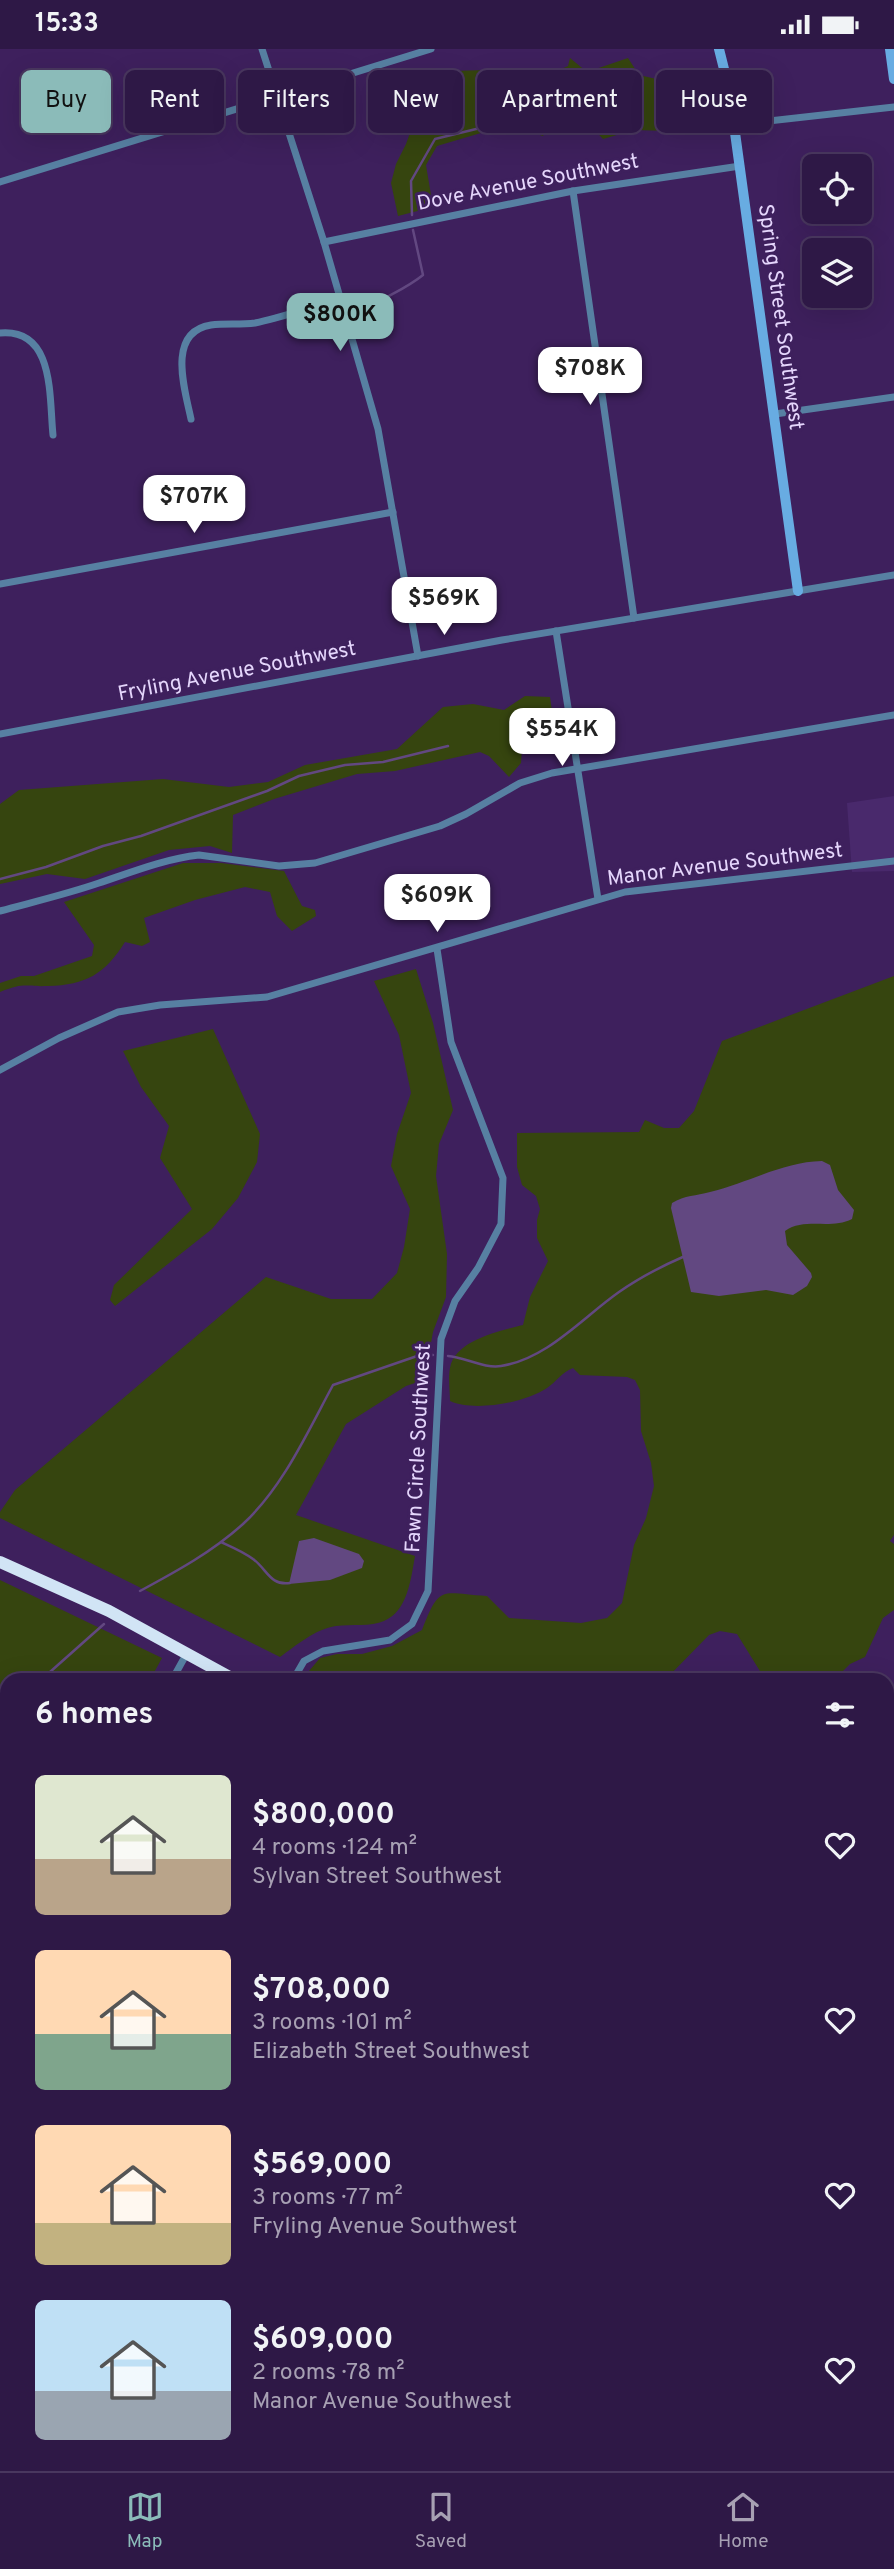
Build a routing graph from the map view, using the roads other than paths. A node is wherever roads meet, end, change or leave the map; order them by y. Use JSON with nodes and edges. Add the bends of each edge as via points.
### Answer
{"nodes":[{"id":1,"x":262,"y":49,"type":"edge"},
{"id":2,"x":430,"y":49,"type":"edge"},
{"id":3,"x":719,"y":49,"type":"edge"},
{"id":4,"x":890,"y":49,"type":"edge"},
{"id":5,"x":269,"y":70,"type":"edge"},
{"id":6,"x":723,"y":70,"type":"edge"},
{"id":7,"x":354,"y":72,"type":"edge"},
{"id":8,"x":894,"y":79,"type":"edge"},
{"id":9,"x":894,"y":107,"type":"edge"},
{"id":10,"x":238,"y":108,"type":"edge"},
{"id":11,"x":772,"y":121,"type":"edge"},
{"id":12,"x":290,"y":133,"type":"edge"},
{"id":13,"x":735,"y":133,"type":"edge"},
{"id":14,"x":740,"y":166,"type":"junction"},
{"id":15,"x":0,"y":182,"type":"edge"},
{"id":16,"x":573,"y":191,"type":"junction"},
{"id":17,"x":324,"y":242,"type":"junction"},
{"id":18,"x":339,"y":300,"type":"junction"},
{"id":19,"x":0,"y":333,"type":"edge"},
{"id":20,"x":894,"y":397,"type":"edge"},
{"id":21,"x":775,"y":414,"type":"junction"},
{"id":22,"x":191,"y":419,"type":"dead end"},
{"id":23,"x":53,"y":435,"type":"dead end"},
{"id":24,"x":393,"y":512,"type":"junction"},
{"id":25,"x":894,"y":575,"type":"edge"},
{"id":26,"x":0,"y":584,"type":"edge"},
{"id":27,"x":798,"y":591,"type":"junction"},
{"id":28,"x":634,"y":618,"type":"junction"},
{"id":29,"x":556,"y":631,"type":"junction"},
{"id":30,"x":418,"y":656,"type":"junction"},
{"id":31,"x":894,"y":715,"type":"edge"},
{"id":32,"x":0,"y":734,"type":"edge"},
{"id":33,"x":576,"y":768,"type":"junction"},
{"id":34,"x":894,"y":861,"type":"edge"},
{"id":35,"x":598,"y":899,"type":"junction"},
{"id":36,"x":0,"y":911,"type":"edge"},
{"id":37,"x":437,"y":949,"type":"junction"},
{"id":38,"x":0,"y":1070,"type":"edge"},
{"id":39,"x":0,"y":1562,"type":"edge"},
{"id":40,"x":187,"y":1653,"type":"junction"},
{"id":41,"x":176,"y":1673,"type":"edge"},
{"id":42,"x":223,"y":1673,"type":"edge"},
{"id":43,"x":297,"y":1673,"type":"edge"}],
"edges":[{"from":1,"to":5,"type":"street"},
{"from":2,"to":7,"type":"street"},
{"from":3,"to":6,"type":"street","name":"Spring Street Southwest"},
{"from":4,"to":8,"type":"street"},
{"from":9,"to":11,"type":"street"},
{"from":10,"to":15,"type":"street"},
{"from":12,"to":17,"type":"street"},
{"from":13,"to":14,"type":"street","name":"Spring Street Southwest"},
{"from":14,"to":16,"type":"street","name":"Dove Avenue Southwest"},
{"from":14,"to":21,"type":"street","name":"Spring Street Southwest"},
{"from":16,"to":17,"type":"street","name":"Dove Avenue Southwest"},
{"from":16,"to":28,"type":"street"},
{"from":17,"to":18,"type":"street"},
{"from":18,"to":22,"type":"street","via":[[257,322],[212,325],[196,331],[180,363]]},
{"from":18,"to":24,"type":"street","via":[[380,438]]},
{"from":19,"to":23,"type":"street","via":[[18,332],[40,350]]},
{"from":20,"to":21,"type":"street"},
{"from":21,"to":27,"type":"street","name":"Spring Street Southwest"},
{"from":24,"to":26,"type":"street"},
{"from":24,"to":30,"type":"street"},
{"from":25,"to":27,"type":"street","name":"Fryling Avenue Southwest"},
{"from":27,"to":28,"type":"street","name":"Fryling Avenue Southwest"},
{"from":28,"to":29,"type":"street","name":"Fryling Avenue Southwest"},
{"from":29,"to":30,"type":"street","name":"Fryling Avenue Southwest"},
{"from":29,"to":33,"type":"street"},
{"from":30,"to":32,"type":"street","name":"Fryling Avenue Southwest"},
{"from":31,"to":33,"type":"street"},
{"from":33,"to":35,"type":"street"},
{"from":33,"to":36,"type":"street","via":[[520,783],[440,826],[316,863],[279,866],[188,856]]},
{"from":34,"to":35,"type":"street","name":"Manor Avenue Southwest","via":[[671,886]]},
{"from":35,"to":37,"type":"street","name":"Manor Avenue Southwest"},
{"from":37,"to":38,"type":"street","name":"Manor Avenue Southwest","via":[[267,997],[118,1012]]},
{"from":37,"to":43,"type":"street","name":"Fawn Circle Southwest","via":[[451,1042],[503,1178],[501,1224],[455,1301],[442,1339],[428,1591],[412,1624],[390,1640],[323,1651],[304,1661]]},
{"from":39,"to":40,"type":"highway"},
{"from":40,"to":41,"type":"street"},
{"from":40,"to":42,"type":"highway"}]}
